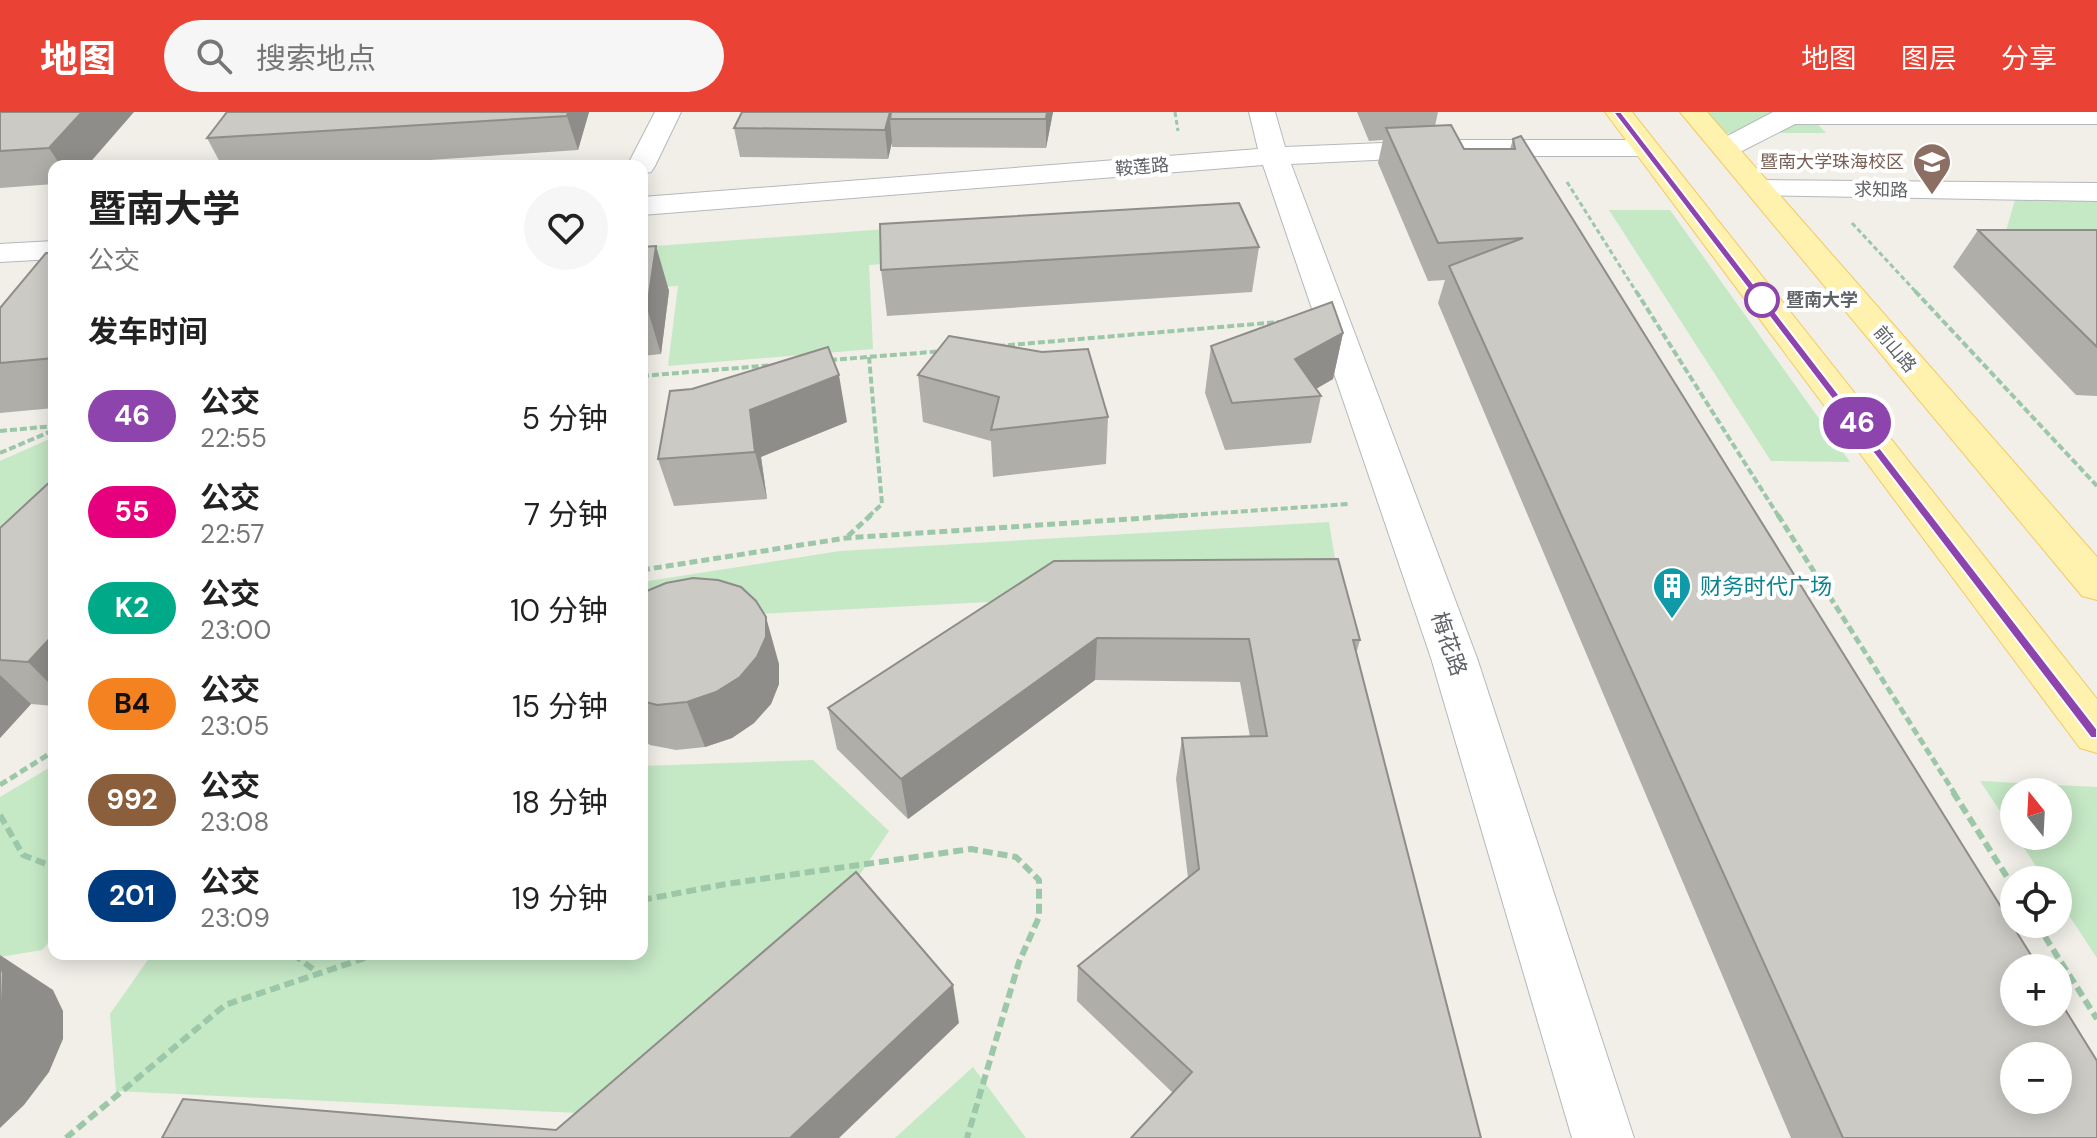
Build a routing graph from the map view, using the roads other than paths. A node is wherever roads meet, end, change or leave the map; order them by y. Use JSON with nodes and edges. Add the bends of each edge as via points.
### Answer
{"nodes":[{"id":1,"x":668,"y":112,"type":"edge"},
{"id":2,"x":1262,"y":112,"type":"edge"},
{"id":3,"x":1618,"y":112,"type":"edge"},
{"id":4,"x":1693,"y":112,"type":"edge"},
{"id":5,"x":1788,"y":114,"type":"edge"},
{"id":6,"x":2097,"y":116,"type":"edge"},
{"id":7,"x":1644,"y":148,"type":"junction"},
{"id":8,"x":1726,"y":148,"type":"junction"},
{"id":9,"x":1274,"y":156,"type":"junction"},
{"id":10,"x":644,"y":160,"type":"edge"},
{"id":11,"x":1761,"y":189,"type":"junction"},
{"id":12,"x":2097,"y":192,"type":"edge"},
{"id":13,"x":648,"y":206,"type":"edge"},
{"id":14,"x":48,"y":250,"type":"edge"},
{"id":15,"x":0,"y":253,"type":"edge"},
{"id":16,"x":2097,"y":585,"type":"edge"},
{"id":17,"x":2097,"y":734,"type":"edge"},
{"id":18,"x":1603,"y":1138,"type":"edge"}],
"edges":[{"from":1,"to":10,"type":"street"},
{"from":2,"to":9,"type":"street","name":"梅花路"},
{"from":3,"to":7,"type":"main road"},
{"from":4,"to":8,"type":"main road","name":"前山路"},
{"from":5,"to":6,"type":"street"},
{"from":5,"to":8,"type":"street"},
{"from":7,"to":9,"type":"street","name":"鞍莲路","via":[[1456,148]]},
{"from":7,"to":17,"type":"main road"},
{"from":8,"to":11,"type":"main road","name":"前山路"},
{"from":9,"to":13,"type":"street","name":"鞍莲路"},
{"from":9,"to":18,"type":"street","name":"梅花路","via":[[1454,658]]},
{"from":11,"to":12,"type":"street","name":"求知路"},
{"from":11,"to":16,"type":"main road","name":"前山路"},
{"from":14,"to":15,"type":"street"}]}
